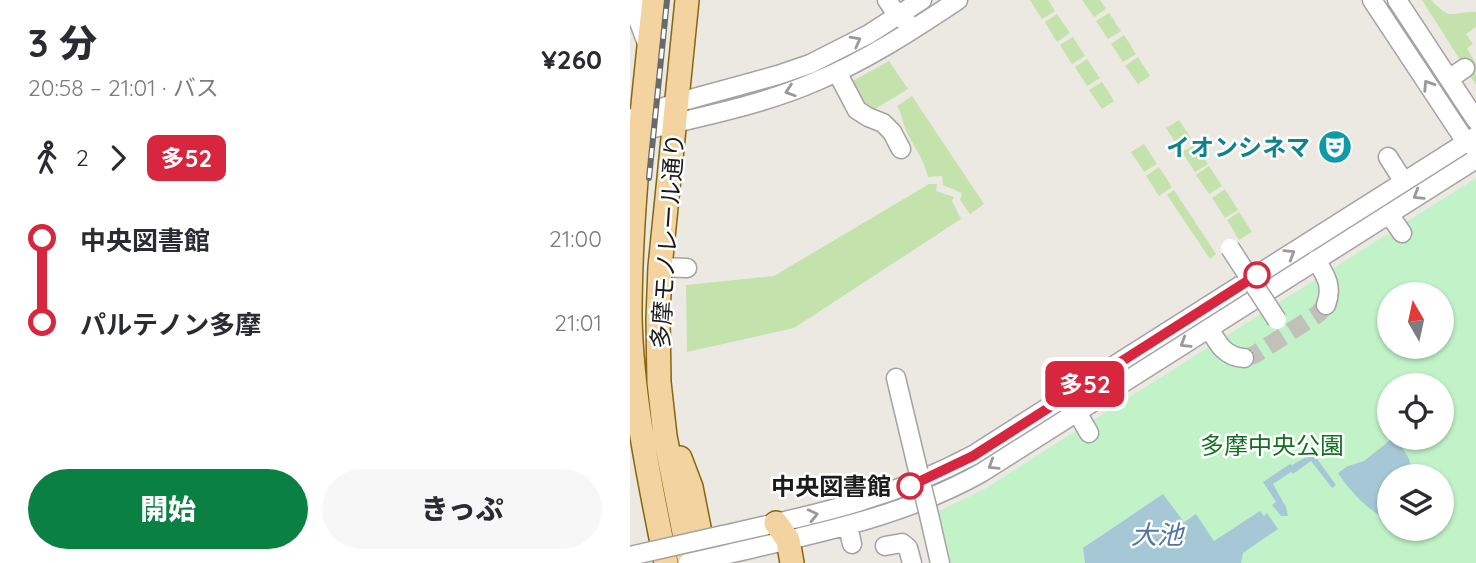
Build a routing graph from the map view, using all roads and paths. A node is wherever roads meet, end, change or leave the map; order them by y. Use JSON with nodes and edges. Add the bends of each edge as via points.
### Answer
{"nodes":[{"id":1,"x":635,"y":0,"type":"edge"},
{"id":2,"x":654,"y":0,"type":"edge"},
{"id":3,"x":687,"y":0,"type":"edge"},
{"id":4,"x":887,"y":0,"type":"edge"},
{"id":5,"x":958,"y":0,"type":"edge"},
{"id":6,"x":1372,"y":0,"type":"edge"},
{"id":7,"x":1397,"y":0,"type":"edge"},
{"id":8,"x":910,"y":6,"type":"edge"},
{"id":9,"x":916,"y":27,"type":"junction"},
{"id":10,"x":649,"y":49,"type":"junction"},
{"id":11,"x":1465,"y":68,"type":"dead end"},
{"id":12,"x":837,"y":72,"type":"junction"},
{"id":13,"x":1449,"y":79,"type":"junction"},
{"id":14,"x":676,"y":113,"type":"junction"},
{"id":15,"x":1476,"y":120,"type":"edge"},
{"id":16,"x":636,"y":125,"type":"edge"},
{"id":17,"x":1473,"y":142,"type":"edge"},
{"id":18,"x":901,"y":149,"type":"dead end"},
{"id":19,"x":1388,"y":158,"type":"dead end"},
{"id":20,"x":1476,"y":159,"type":"edge"},
{"id":21,"x":1404,"y":182,"type":"junction"},
{"id":22,"x":1389,"y":214,"type":"junction"},
{"id":23,"x":1402,"y":233,"type":"dead end"},
{"id":24,"x":1230,"y":248,"type":"dead end"},
{"id":25,"x":1316,"y":260,"type":"junction"},
{"id":26,"x":660,"y":267,"type":"junction"},
{"id":27,"x":687,"y":268,"type":"dead end"},
{"id":28,"x":1326,"y":304,"type":"dead end"},
{"id":29,"x":1277,"y":320,"type":"dead end"},
{"id":30,"x":1209,"y":328,"type":"junction"},
{"id":31,"x":1244,"y":358,"type":"dead end"},
{"id":32,"x":896,"y":377,"type":"dead end"},
{"id":33,"x":662,"y":408,"type":"junction"},
{"id":34,"x":638,"y":410,"type":"junction"},
{"id":35,"x":1077,"y":412,"type":"junction"},
{"id":36,"x":1090,"y":433,"type":"dead end"},
{"id":37,"x":848,"y":526,"type":"junction"},
{"id":38,"x":779,"y":542,"type":"edge"},
{"id":39,"x":852,"y":544,"type":"dead end"},
{"id":40,"x":885,"y":546,"type":"dead end"},
{"id":41,"x":630,"y":556,"type":"edge"},
{"id":42,"x":717,"y":559,"type":"edge"},
{"id":43,"x":649,"y":563,"type":"edge"},
{"id":44,"x":666,"y":563,"type":"edge"},
{"id":45,"x":689,"y":563,"type":"edge"},
{"id":46,"x":792,"y":563,"type":"edge"},
{"id":47,"x":912,"y":563,"type":"edge"},
{"id":48,"x":940,"y":563,"type":"edge"}],
"edges":[{"from":1,"to":10,"type":"street"},
{"from":2,"to":10,"type":"main road","name":"多摩モノレール通り"},
{"from":3,"to":14,"type":"main road","name":"多摩モノレール通り"},
{"from":4,"to":8,"type":"street"},
{"from":5,"to":9,"type":"street"},
{"from":17,"to":6,"type":"street","one_way":true},
{"from":7,"to":13,"type":"street"},
{"from":8,"to":9,"type":"street"},
{"from":14,"to":8,"type":"street","one_way":true,"via":[[802,67]]},
{"from":9,"to":12,"type":"street"},
{"from":10,"to":16,"type":"main road","name":"多摩モノレール通り"},
{"from":11,"to":13,"type":"street"},
{"from":12,"to":14,"type":"street","one_way":true,"via":[[782,94]]},
{"from":12,"to":18,"type":"street","via":[[857,110],[883,123]]},
{"from":13,"to":15,"type":"street"},
{"from":14,"to":16,"type":"street"},
{"from":14,"to":26,"type":"main road","name":"多摩モノレール通り"},
{"from":16,"to":34,"type":"main road","name":"多摩モノレール通り","via":[[630,318]]},
{"from":17,"to":21,"type":"street"},
{"from":19,"to":21,"type":"street"},
{"from":20,"to":22,"type":"street","one_way":true},
{"from":38,"to":21,"type":"street","one_way":true,"via":[[973,456],[1347,209]]},
{"from":22,"to":23,"type":"street"},
{"from":22,"to":25,"type":"street"},
{"from":24,"to":29,"type":"street","bridge":true},
{"from":25,"to":28,"type":"street","via":[[1330,286]]},
{"from":25,"to":30,"type":"street"},
{"from":26,"to":27,"type":"street"},
{"from":26,"to":33,"type":"main road","name":"多摩モノレール通り"},
{"from":30,"to":31,"type":"street","via":[[1229,355]]},
{"from":30,"to":35,"type":"street","one_way":true},
{"from":32,"to":48,"type":"street","bridge":true},
{"from":33,"to":42,"type":"main road"},
{"from":33,"to":45,"type":"main road","name":"多摩モノレール通り"},
{"from":34,"to":43,"type":"main road","via":[[633,453]]},
{"from":34,"to":44,"type":"main road","name":"多摩モノレール通り"},
{"from":35,"to":36,"type":"street"},
{"from":35,"to":37,"type":"street","one_way":true,"via":[[951,489]]},
{"from":37,"to":38,"type":"street"},
{"from":37,"to":39,"type":"street"},
{"from":38,"to":41,"type":"street","bridge":true,"via":[[723,535]]},
{"from":38,"to":42,"type":"street"},
{"from":38,"to":46,"type":"main road"},
{"from":40,"to":47,"type":"street","via":[[902,543]]},
{"from":42,"to":45,"type":"street","bridge":true}]}
